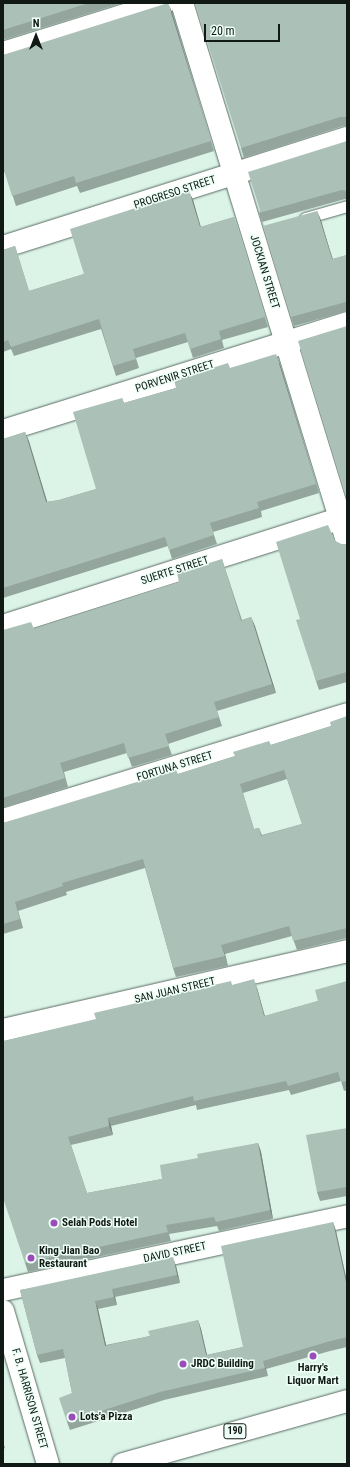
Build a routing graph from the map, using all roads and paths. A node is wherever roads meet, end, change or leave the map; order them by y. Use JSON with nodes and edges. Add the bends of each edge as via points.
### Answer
{"nodes":[{"id":1,"x":164,"y":3,"type":"edge"},
{"id":2,"x":182,"y":3,"type":"edge"},
{"id":3,"x":3,"y":53,"type":"edge"},
{"id":4,"x":347,"y":138,"type":"edge"},
{"id":5,"x":234,"y":174,"type":"junction"},
{"id":6,"x":347,"y":206,"type":"edge"},
{"id":7,"x":290,"y":222,"type":"edge"},
{"id":8,"x":3,"y":247,"type":"edge"},
{"id":9,"x":347,"y":322,"type":"edge"},
{"id":10,"x":286,"y":342,"type":"junction"},
{"id":11,"x":3,"y":431,"type":"edge"},
{"id":12,"x":343,"y":517,"type":"edge"},
{"id":13,"x":347,"y":541,"type":"edge"},
{"id":14,"x":3,"y":626,"type":"edge"},
{"id":15,"x":347,"y":714,"type":"edge"},
{"id":16,"x":3,"y":820,"type":"edge"},
{"id":17,"x":347,"y":951,"type":"edge"},
{"id":18,"x":3,"y":1030,"type":"edge"},
{"id":19,"x":347,"y":1216,"type":"edge"},
{"id":20,"x":3,"y":1290,"type":"edge"},
{"id":21,"x":3,"y":1311,"type":"edge"},
{"id":22,"x":8,"y":1342,"type":"edge"},
{"id":23,"x":347,"y":1401,"type":"edge"},
{"id":24,"x":48,"y":1464,"type":"edge"},
{"id":25,"x":123,"y":1464,"type":"edge"}],
"edges":[{"from":1,"to":3,"type":"street"},
{"from":2,"to":5,"type":"street","name":"JOCKIAN STREET"},
{"from":4,"to":5,"type":"street","name":"PROGRESO STREET"},
{"from":5,"to":8,"type":"street","name":"PROGRESO STREET"},
{"from":5,"to":10,"type":"street","name":"JOCKIAN STREET","via":[[258,231]]},
{"from":6,"to":7,"type":"lane"},
{"from":9,"to":10,"type":"street","name":"PORVENIR STREET"},
{"from":10,"to":11,"type":"street","name":"PORVENIR STREET"},
{"from":10,"to":12,"type":"street","name":"JOCKIAN STREET"},
{"from":12,"to":13,"type":"street","name":"JOCKIAN STREET"},
{"from":12,"to":14,"type":"street","name":"SUERTE STREET"},
{"from":15,"to":16,"type":"street","name":"FORTUNA STREET"},
{"from":17,"to":18,"type":"street","name":"SAN JUAN STREET"},
{"from":19,"to":20,"type":"street","name":"DAVID STREET"},
{"from":21,"to":22,"type":"street","name":"F. B. HARRISON STREET"},
{"from":22,"to":24,"type":"street","name":"F. B. HARRISON STREET"},
{"from":23,"to":25,"type":"street","number":"190"}]}
